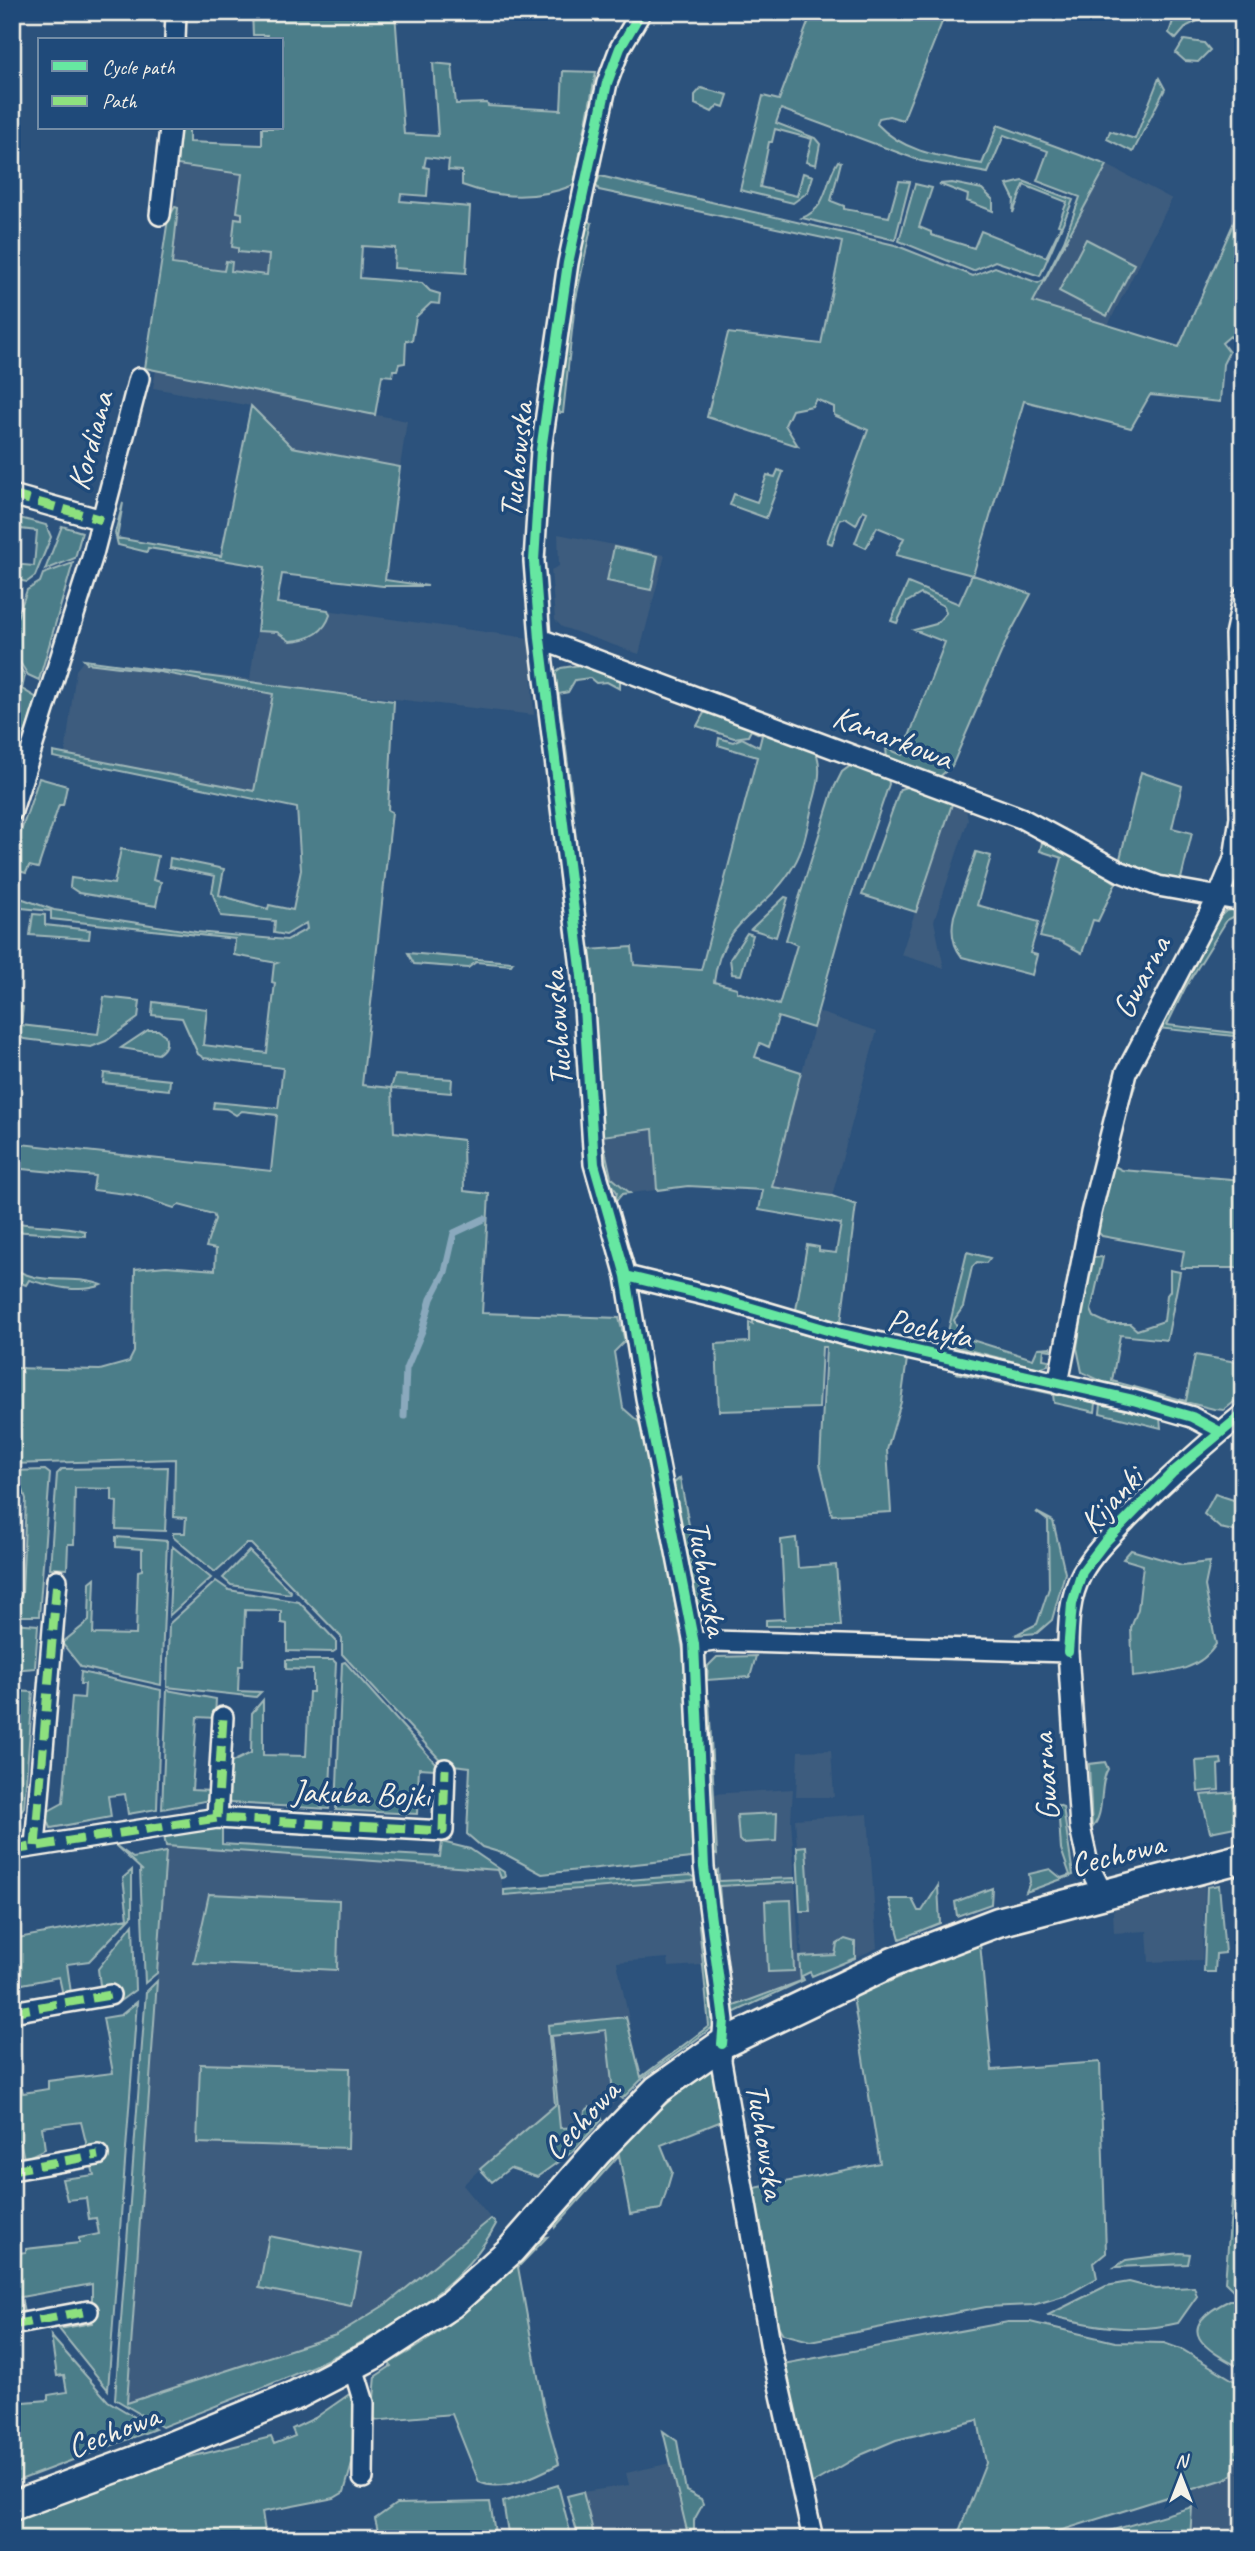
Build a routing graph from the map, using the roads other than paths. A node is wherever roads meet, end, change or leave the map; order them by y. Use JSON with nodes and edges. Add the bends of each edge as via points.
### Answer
{"nodes":[{"id":1,"x":176,"y":12,"type":"edge"},
{"id":2,"x":641,"y":12,"type":"edge"},
{"id":3,"x":174,"y":38,"type":"edge"},
{"id":4,"x":170,"y":130,"type":"edge"},
{"id":5,"x":160,"y":215,"type":"dead end"},
{"id":6,"x":139,"y":378,"type":"dead end"},
{"id":7,"x":12,"y":495,"type":"edge"},
{"id":8,"x":102,"y":520,"type":"junction"},
{"id":9,"x":1243,"y":598,"type":"edge"},
{"id":10,"x":540,"y":639,"type":"junction"},
{"id":11,"x":12,"y":811,"type":"edge"},
{"id":12,"x":1219,"y":895,"type":"junction"},
{"id":13,"x":1243,"y":901,"type":"edge"},
{"id":14,"x":626,"y":1276,"type":"junction"},
{"id":15,"x":1058,"y":1384,"type":"junction"},
{"id":16,"x":1243,"y":1413,"type":"edge"},
{"id":17,"x":1220,"y":1432,"type":"junction"},
{"id":18,"x":57,"y":1580,"type":"dead end"},
{"id":19,"x":694,"y":1643,"type":"junction"},
{"id":20,"x":1068,"y":1652,"type":"junction"},
{"id":21,"x":223,"y":1717,"type":"dead end"},
{"id":22,"x":444,"y":1769,"type":"dead end"},
{"id":23,"x":217,"y":1818,"type":"junction"},
{"id":24,"x":35,"y":1846,"type":"junction"},
{"id":25,"x":12,"y":1850,"type":"edge"},
{"id":26,"x":1243,"y":1858,"type":"edge"},
{"id":27,"x":1102,"y":1892,"type":"junction"},
{"id":28,"x":110,"y":1996,"type":"dead end"},
{"id":29,"x":12,"y":2012,"type":"edge"},
{"id":30,"x":722,"y":2044,"type":"junction"},
{"id":31,"x":99,"y":2155,"type":"dead end"},
{"id":32,"x":12,"y":2170,"type":"edge"},
{"id":33,"x":88,"y":2311,"type":"dead end"},
{"id":34,"x":12,"y":2325,"type":"edge"},
{"id":35,"x":353,"y":2367,"type":"junction"},
{"id":36,"x":363,"y":2478,"type":"dead end"},
{"id":37,"x":12,"y":2506,"type":"edge"},
{"id":38,"x":813,"y":2539,"type":"edge"}],
"edges":[{"from":1,"to":3,"type":"street"},
{"from":2,"to":10,"type":"street","name":"Tuchowska","via":[[607,83],[568,263],[534,518]]},
{"from":4,"to":5,"type":"street"},
{"from":6,"to":8,"type":"street","name":"Kordiana"},
{"from":7,"to":8,"type":"street","name":"Kordiana"},
{"from":8,"to":11,"type":"street","name":"Kordiana"},
{"from":9,"to":12,"type":"street","name":"Gwarna","via":[[1235,635],[1239,837]]},
{"from":10,"to":12,"type":"street","name":"Kanarkowa","via":[[1009,814],[1158,886]]},
{"from":10,"to":14,"type":"street","name":"Tuchowska","via":[[582,976],[594,1164]]},
{"from":12,"to":13,"type":"street","name":"Kanarkowa"},
{"from":12,"to":15,"type":"street","name":"Gwarna","via":[[1126,1073],[1091,1213]]},
{"from":14,"to":15,"type":"street","name":"Pochyła","via":[[841,1334]]},
{"from":14,"to":19,"type":"street","name":"Tuchowska"},
{"from":15,"to":17,"type":"street","name":"Pochyła","via":[[1192,1417]]},
{"from":16,"to":17,"type":"street","name":"Kijanki"},
{"from":17,"to":20,"type":"street","name":"Kijanki","via":[[1172,1474],[1082,1572],[1072,1604]]},
{"from":18,"to":24,"type":"street"},
{"from":19,"to":20,"type":"street"},
{"from":19,"to":30,"type":"street","name":"Tuchowska","via":[[704,1863],[724,2021]]},
{"from":20,"to":27,"type":"street","name":"Gwarna","via":[[1080,1827],[1088,1864]]},
{"from":21,"to":23,"type":"street"},
{"from":22,"to":23,"type":"street","name":"Jakuba Bojki","via":[[443,1831]]},
{"from":23,"to":24,"type":"street","name":"Jakuba Bojki"},
{"from":24,"to":25,"type":"street","name":"Jakuba Bojki"},
{"from":26,"to":27,"type":"street","name":"Cechowa"},
{"from":27,"to":30,"type":"street","name":"Cechowa","via":[[998,1922],[893,1962]]},
{"from":28,"to":29,"type":"street"},
{"from":30,"to":35,"type":"street","name":"Cechowa","via":[[657,2090],[511,2250],[451,2304]]},
{"from":30,"to":38,"type":"street","name":"Tuchowska","via":[[737,2169],[784,2420]]},
{"from":31,"to":32,"type":"street"},
{"from":33,"to":34,"type":"street"},
{"from":35,"to":36,"type":"street","via":[[364,2403]]},
{"from":35,"to":37,"type":"street","name":"Cechowa","via":[[185,2441]]}]}
